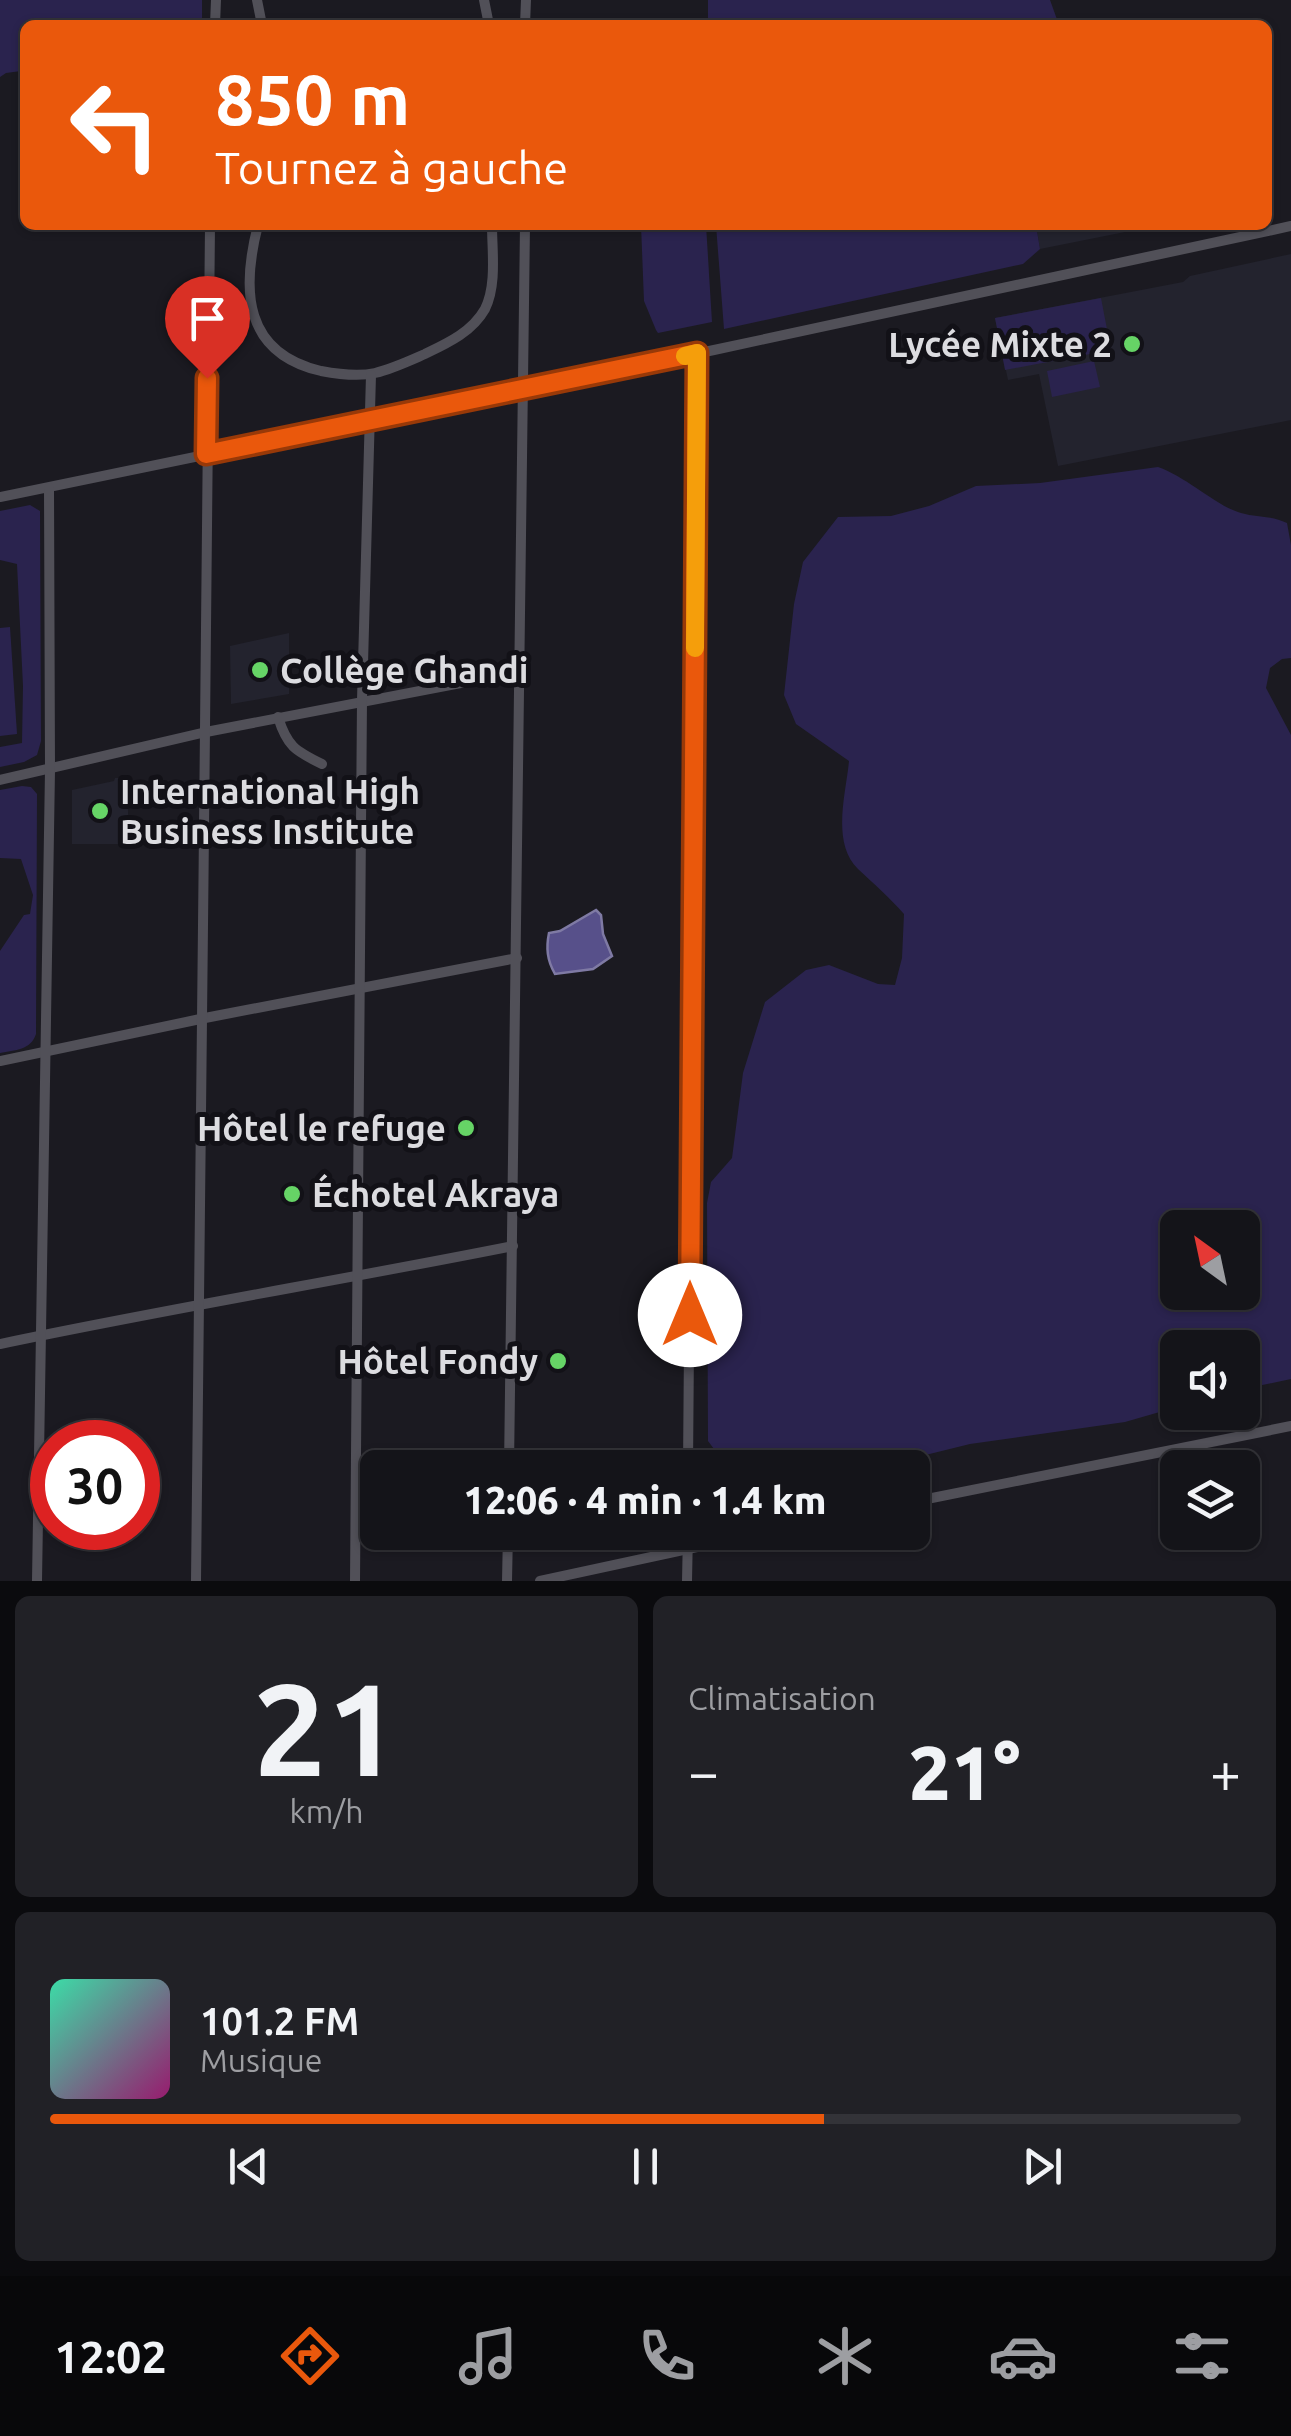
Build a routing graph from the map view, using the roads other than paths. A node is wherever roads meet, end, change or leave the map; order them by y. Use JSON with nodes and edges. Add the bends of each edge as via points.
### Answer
{"nodes":[{"id":1,"x":1291,"y":226,"type":"edge"},
{"id":2,"x":210,"y":230,"type":"edge"},
{"id":3,"x":257,"y":230,"type":"edge"},
{"id":4,"x":492,"y":230,"type":"edge"},
{"id":5,"x":525,"y":230,"type":"edge"},
{"id":6,"x":697,"y":353,"type":"junction"},
{"id":7,"x":371,"y":375,"type":"junction"},
{"id":8,"x":524,"y":389,"type":"junction"},
{"id":9,"x":368,"y":421,"type":"junction"},
{"id":10,"x":206,"y":454,"type":"junction"},
{"id":11,"x":49,"y":488,"type":"junction"},
{"id":12,"x":0,"y":497,"type":"edge"},
{"id":13,"x":518,"y":672,"type":"junction"},
{"id":14,"x":362,"y":700,"type":"junction"},
{"id":15,"x":278,"y":717,"type":"junction"},
{"id":16,"x":206,"y":732,"type":"junction"},
{"id":17,"x":322,"y":764,"type":"dead end"},
{"id":18,"x":50,"y":770,"type":"junction"},
{"id":19,"x":0,"y":780,"type":"edge"},
{"id":20,"x":516,"y":958,"type":"junction"},
{"id":21,"x":362,"y":986,"type":"junction"},
{"id":22,"x":205,"y":1018,"type":"junction"},
{"id":23,"x":44,"y":1052,"type":"junction"},
{"id":24,"x":0,"y":1061,"type":"edge"},
{"id":25,"x":513,"y":1246,"type":"junction"},
{"id":26,"x":357,"y":1277,"type":"junction"},
{"id":27,"x":201,"y":1303,"type":"junction"},
{"id":28,"x":40,"y":1336,"type":"junction"},
{"id":29,"x":0,"y":1344,"type":"edge"},
{"id":30,"x":1291,"y":1426,"type":"edge"},
{"id":31,"x":509,"y":1450,"type":"edge"},
{"id":32,"x":688,"y":1450,"type":"edge"},
{"id":33,"x":930,"y":1498,"type":"edge"},
{"id":34,"x":507,"y":1550,"type":"edge"},
{"id":35,"x":688,"y":1550,"type":"joint"},
{"id":36,"x":37,"y":1581,"type":"edge"},
{"id":37,"x":196,"y":1581,"type":"edge"},
{"id":38,"x":355,"y":1581,"type":"edge"},
{"id":39,"x":506,"y":1581,"type":"edge"},
{"id":40,"x":540,"y":1581,"type":"edge"},
{"id":41,"x":687,"y":1581,"type":"edge"}],
"edges":[{"from":1,"to":6,"type":"street"},
{"from":2,"to":10,"type":"street"},
{"from":3,"to":7,"type":"street","via":[[252,312],[266,341],[309,368]]},
{"from":4,"to":7,"type":"street","via":[[490,298],[483,312],[461,336]]},
{"from":5,"to":8,"type":"street"},
{"from":6,"to":8,"type":"street"},
{"from":6,"to":32,"type":"street"},
{"from":7,"to":9,"type":"street"},
{"from":8,"to":9,"type":"street"},
{"from":8,"to":13,"type":"street"},
{"from":9,"to":10,"type":"street"},
{"from":9,"to":14,"type":"street"},
{"from":10,"to":11,"type":"street"},
{"from":10,"to":16,"type":"street"},
{"from":11,"to":12,"type":"street"},
{"from":11,"to":18,"type":"street"},
{"from":13,"to":14,"type":"street"},
{"from":13,"to":20,"type":"street"},
{"from":14,"to":15,"type":"street"},
{"from":14,"to":21,"type":"street"},
{"from":15,"to":16,"type":"street"},
{"from":15,"to":17,"type":"street","via":[[287,741]]},
{"from":16,"to":18,"type":"street"},
{"from":16,"to":22,"type":"street"},
{"from":18,"to":19,"type":"street"},
{"from":18,"to":23,"type":"street"},
{"from":20,"to":21,"type":"street"},
{"from":20,"to":25,"type":"street"},
{"from":21,"to":22,"type":"street"},
{"from":21,"to":26,"type":"street"},
{"from":22,"to":23,"type":"street"},
{"from":22,"to":27,"type":"street"},
{"from":23,"to":24,"type":"street"},
{"from":23,"to":28,"type":"street"},
{"from":25,"to":26,"type":"street"},
{"from":25,"to":31,"type":"street"},
{"from":26,"to":27,"type":"street"},
{"from":26,"to":38,"type":"street"},
{"from":27,"to":28,"type":"street"},
{"from":27,"to":37,"type":"street"},
{"from":28,"to":29,"type":"street"},
{"from":28,"to":36,"type":"street"},
{"from":30,"to":33,"type":"street"},
{"from":34,"to":39,"type":"street"},
{"from":35,"to":40,"type":"street"},
{"from":35,"to":41,"type":"street"}]}
